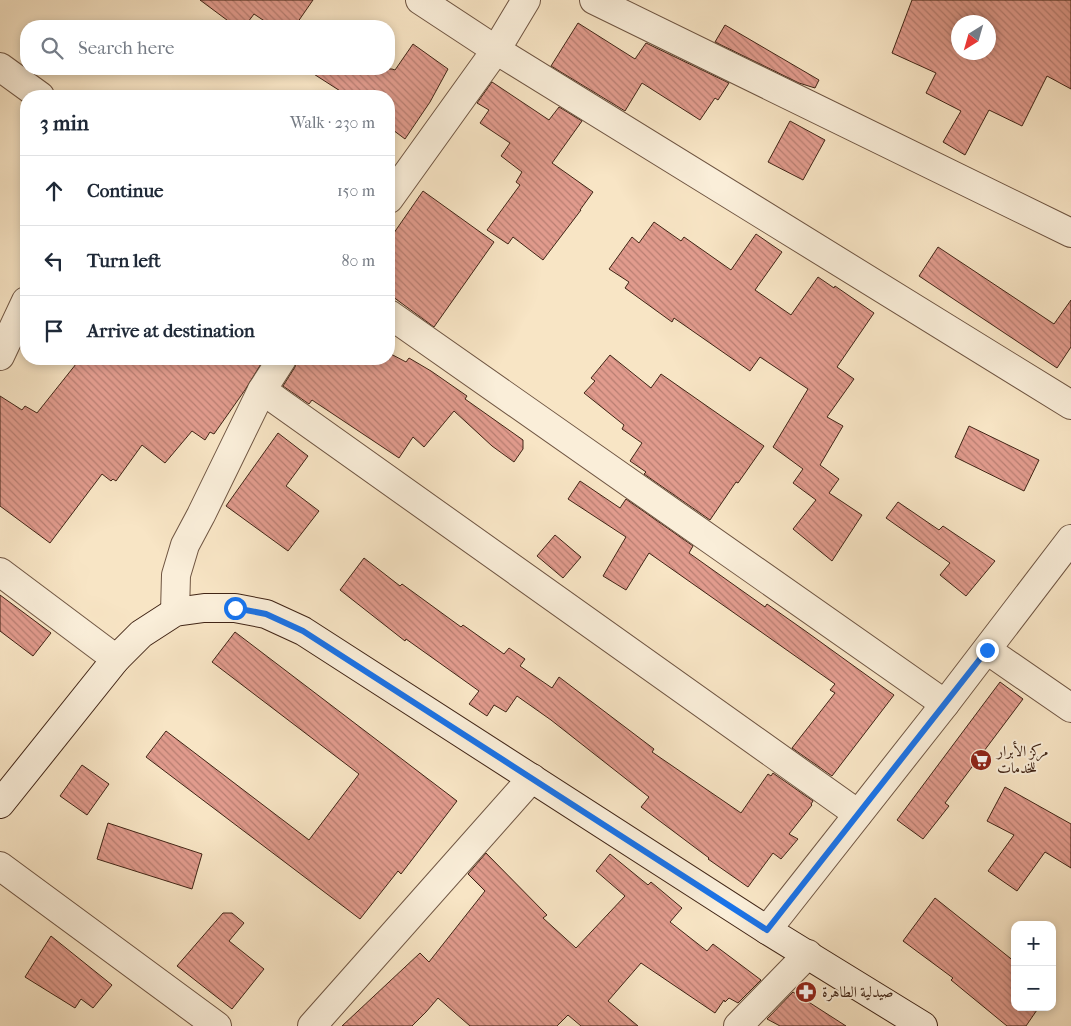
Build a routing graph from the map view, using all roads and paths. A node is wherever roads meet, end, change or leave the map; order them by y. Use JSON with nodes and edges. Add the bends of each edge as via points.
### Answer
{"nodes":[{"id":1,"x":420,"y":0,"type":"edge"},
{"id":2,"x":526,"y":0,"type":"edge"},
{"id":3,"x":594,"y":0,"type":"edge"},
{"id":4,"x":496,"y":50,"type":"junction"},
{"id":5,"x":0,"y":67,"type":"edge"},
{"id":6,"x":32,"y":90,"type":"edge"},
{"id":7,"x":395,"y":191,"type":"edge"},
{"id":8,"x":1071,"y":233,"type":"edge"},
{"id":9,"x":20,"y":314,"type":"edge"},
{"id":10,"x":395,"y":318,"type":"edge"},
{"id":11,"x":0,"y":356,"type":"edge"},
{"id":12,"x":278,"y":365,"type":"edge"},
{"id":13,"x":262,"y":390,"type":"junction"},
{"id":14,"x":1071,"y":405,"type":"edge"},
{"id":15,"x":1071,"y":539,"type":"edge"},
{"id":16,"x":0,"y":572,"type":"edge"},
{"id":17,"x":175,"y":612,"type":"junction"},
{"id":18,"x":987,"y":650,"type":"junction"},
{"id":19,"x":116,"y":659,"type":"junction"},
{"id":20,"x":945,"y":704,"type":"junction"},
{"id":21,"x":1071,"y":708,"type":"edge"},
{"id":22,"x":532,"y":778,"type":"junction"},
{"id":23,"x":0,"y":804,"type":"edge"},
{"id":24,"x":858,"y":814,"type":"junction"},
{"id":25,"x":0,"y":866,"type":"edge"},
{"id":26,"x":767,"y":930,"type":"junction"},
{"id":27,"x":808,"y":954,"type":"junction"},
{"id":28,"x":217,"y":1026,"type":"edge"},
{"id":29,"x":312,"y":1026,"type":"edge"},
{"id":30,"x":738,"y":1026,"type":"edge"},
{"id":31,"x":923,"y":1026,"type":"edge"}],
"edges":[{"from":1,"to":4,"type":"street"},
{"from":2,"to":4,"type":"street"},
{"from":3,"to":8,"type":"street"},
{"from":4,"to":7,"type":"street"},
{"from":4,"to":14,"type":"street"},
{"from":5,"to":6,"type":"street"},
{"from":9,"to":11,"type":"street"},
{"from":10,"to":20,"type":"street"},
{"from":12,"to":13,"type":"street"},
{"from":13,"to":17,"type":"street","via":[[185,545],[176,575]]},
{"from":13,"to":24,"type":"street"},
{"from":15,"to":18,"type":"street"},
{"from":16,"to":19,"type":"street"},
{"from":17,"to":19,"type":"street","via":[[141,634]]},
{"from":17,"to":22,"type":"street","via":[[235,608],[266,614],[303,631]]},
{"from":18,"to":20,"type":"street"},
{"from":18,"to":21,"type":"street"},
{"from":19,"to":23,"type":"street"},
{"from":20,"to":24,"type":"street"},
{"from":22,"to":26,"type":"street"},
{"from":22,"to":29,"type":"street"},
{"from":24,"to":26,"type":"street"},
{"from":25,"to":28,"type":"street"},
{"from":26,"to":27,"type":"street"},
{"from":27,"to":30,"type":"street"},
{"from":27,"to":31,"type":"street"}]}
